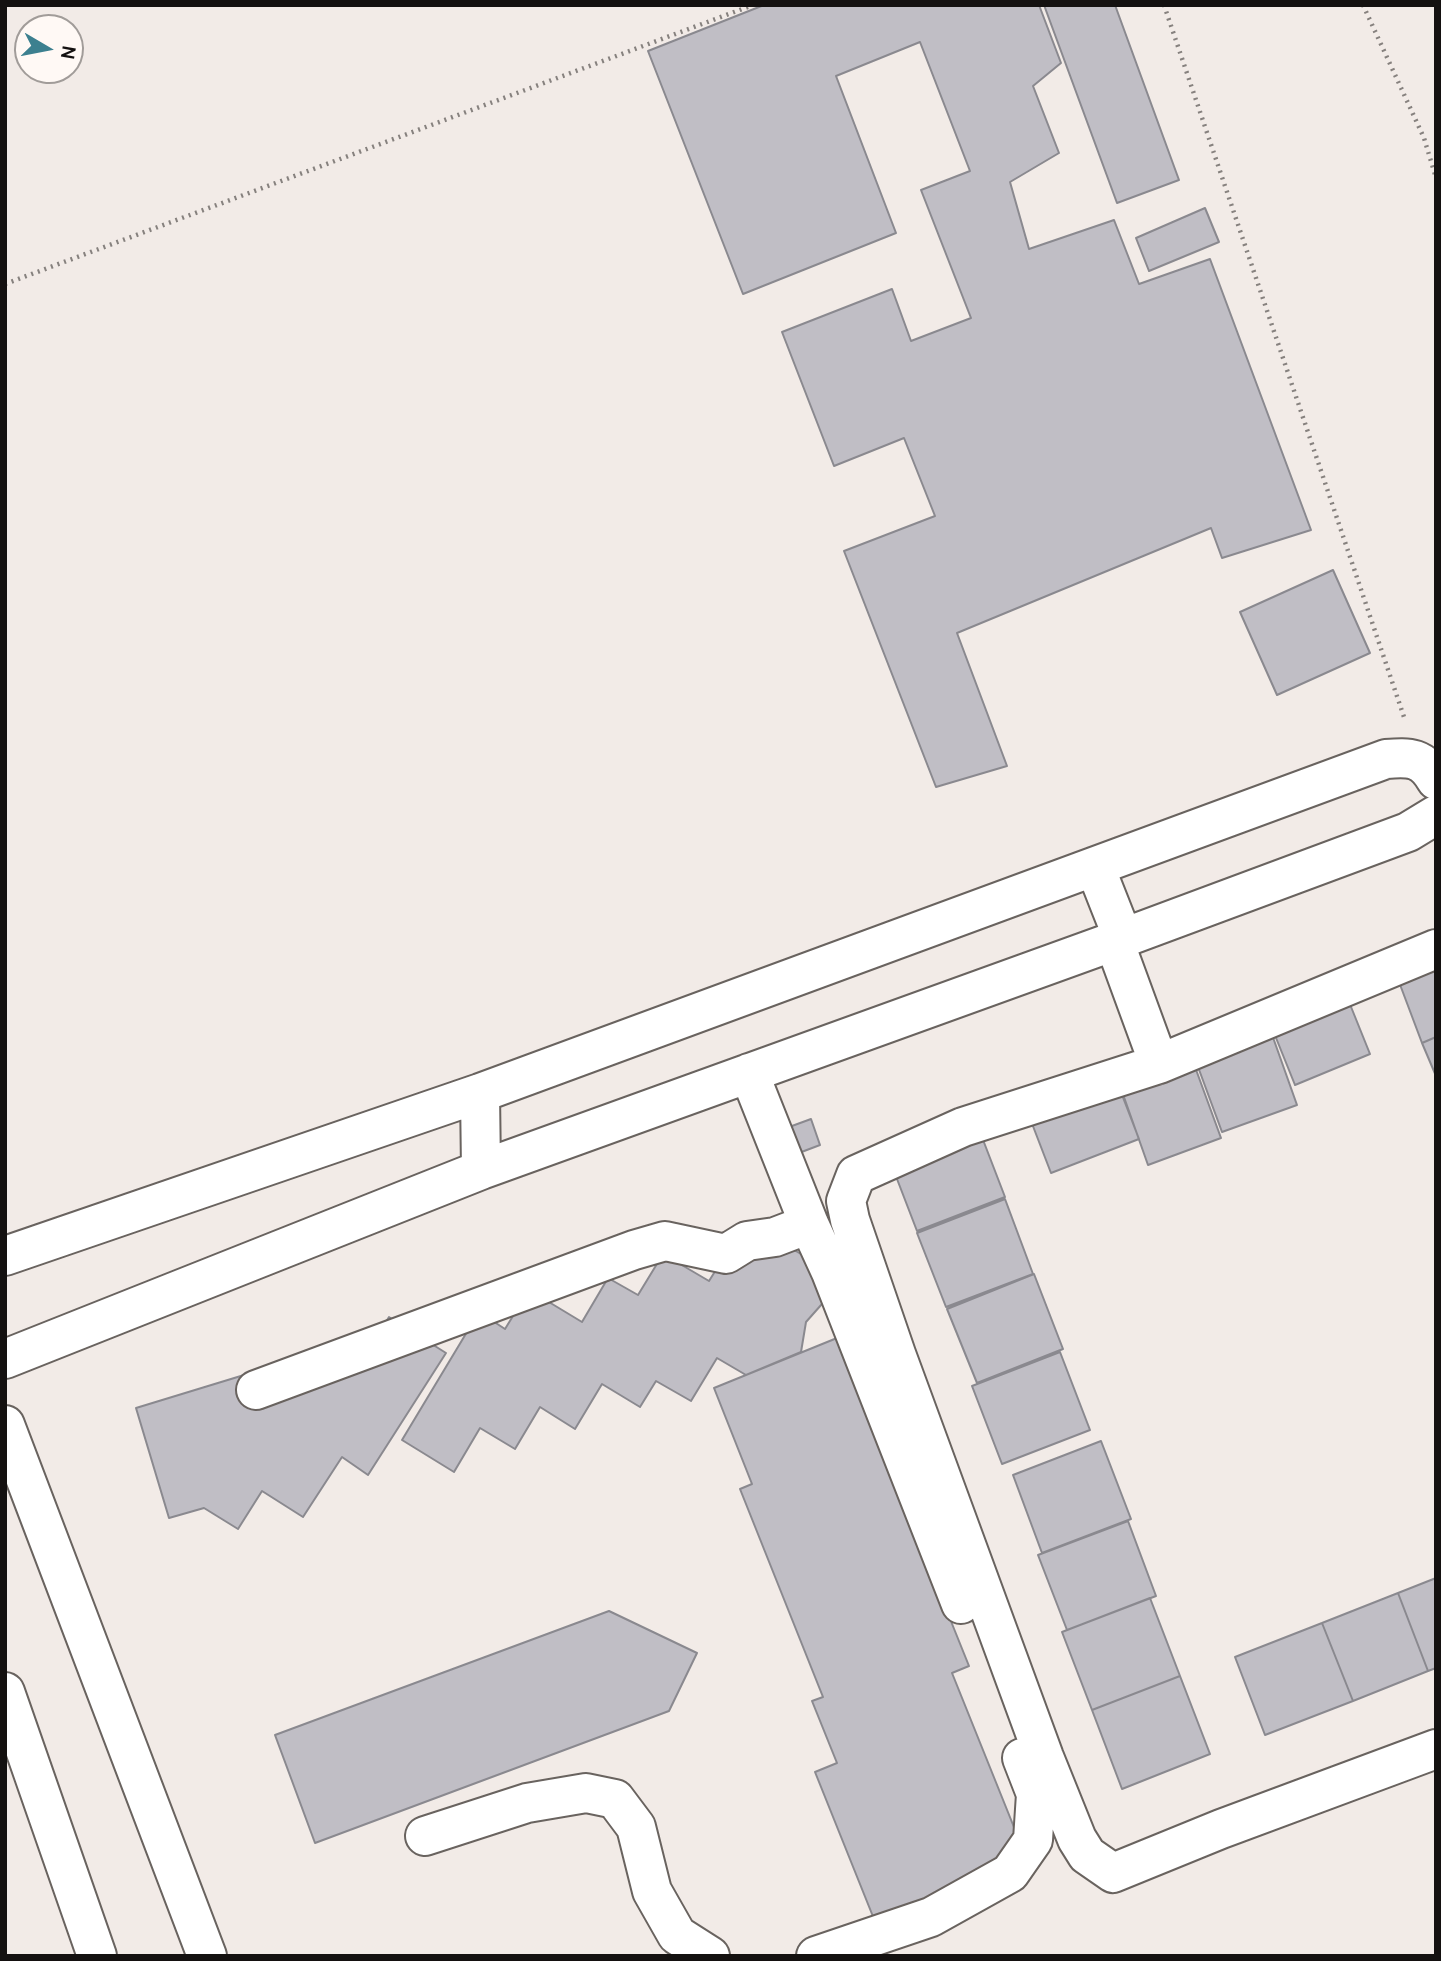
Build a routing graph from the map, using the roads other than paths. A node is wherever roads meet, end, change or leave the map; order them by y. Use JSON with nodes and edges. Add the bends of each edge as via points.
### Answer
{"nodes":[{"id":1,"x":1427,"y":770,"type":"edge"},
{"id":2,"x":1436,"y":815,"type":"edge"},
{"id":3,"x":1095,"y":867,"type":"junction"},
{"id":4,"x":1119,"y":939,"type":"junction"},
{"id":5,"x":1436,"y":948,"type":"edge"},
{"id":6,"x":1159,"y":1064,"type":"junction"},
{"id":7,"x":749,"y":1073,"type":"junction"},
{"id":8,"x":480,"y":1093,"type":"junction"},
{"id":9,"x":481,"y":1170,"type":"junction"},
{"id":10,"x":809,"y":1224,"type":"junction"},
{"id":11,"x":5,"y":1256,"type":"edge"},
{"id":12,"x":5,"y":1359,"type":"edge"},
{"id":13,"x":256,"y":1390,"type":"dead end"},
{"id":14,"x":5,"y":1425,"type":"edge"},
{"id":15,"x":5,"y":1692,"type":"edge"},
{"id":16,"x":1436,"y":1749,"type":"edge"},
{"id":17,"x":425,"y":1836,"type":"dead end"},
{"id":18,"x":97,"y":1956,"type":"edge"},
{"id":19,"x":207,"y":1956,"type":"edge"},
{"id":20,"x":710,"y":1956,"type":"edge"},
{"id":21,"x":816,"y":1956,"type":"edge"}],
"edges":[{"from":1,"to":3,"type":"street","via":[[1405,757],[1386,759]]},
{"from":2,"to":4,"type":"street","via":[[1408,832]]},
{"from":3,"to":4,"type":"street"},
{"from":3,"to":8,"type":"street"},
{"from":4,"to":6,"type":"street"},
{"from":4,"to":7,"type":"street"},
{"from":5,"to":6,"type":"street"},
{"from":6,"to":16,"type":"street","via":[[964,1126],[856,1175],[846,1201],[896,1354],[1044,1758],[1077,1839],[1087,1855],[1113,1873]]},
{"from":7,"to":9,"type":"street"},
{"from":7,"to":10,"type":"street"},
{"from":8,"to":9,"type":"street"},
{"from":8,"to":11,"type":"street"},
{"from":9,"to":12,"type":"street"},
{"from":10,"to":13,"type":"street","via":[[775,1237],[747,1241],[726,1254],[665,1241],[634,1250]]},
{"from":10,"to":21,"type":"street","via":[[1036,1794],[1033,1840],[1010,1873],[931,1917]]},
{"from":14,"to":19,"type":"street"},
{"from":15,"to":18,"type":"street"},
{"from":17,"to":20,"type":"street","via":[[527,1803],[586,1793],[615,1799],[636,1827],[652,1891],[677,1935]]}]}
